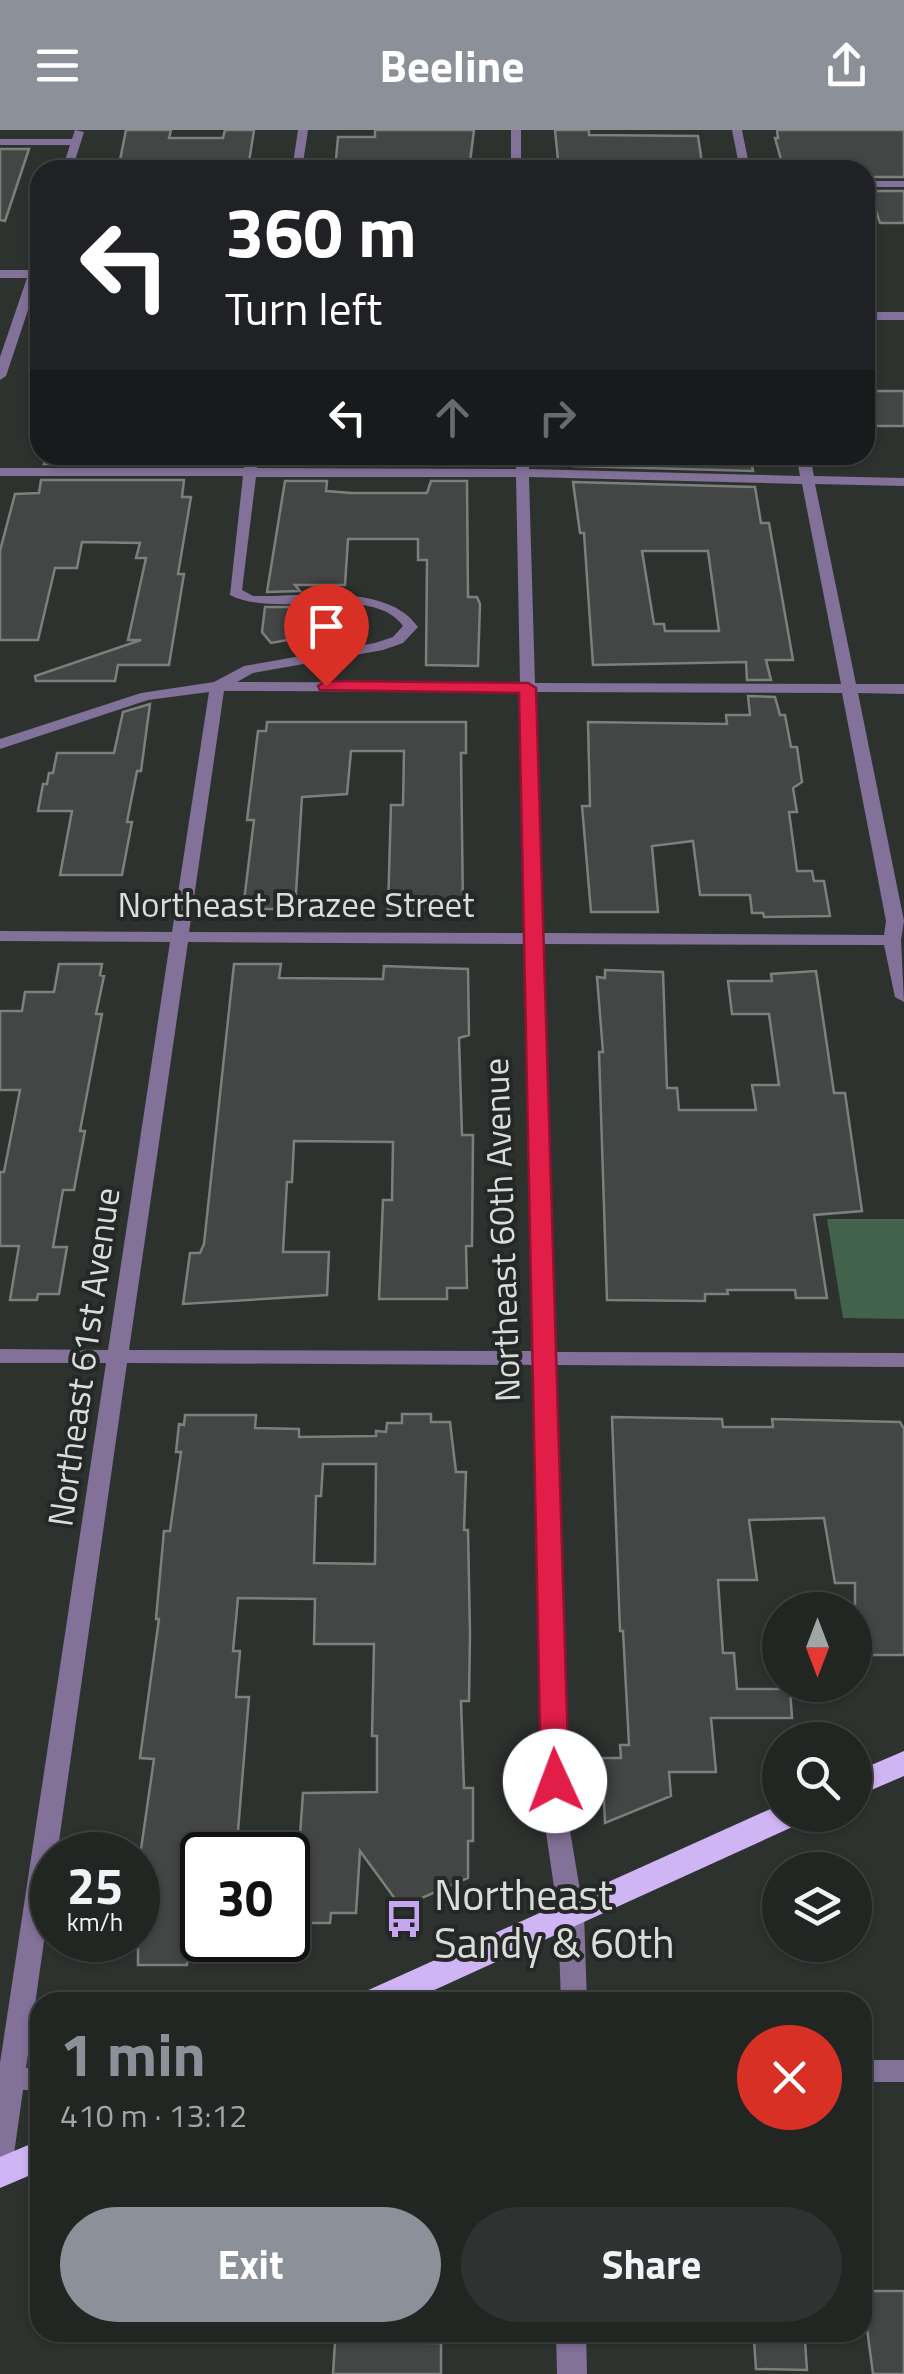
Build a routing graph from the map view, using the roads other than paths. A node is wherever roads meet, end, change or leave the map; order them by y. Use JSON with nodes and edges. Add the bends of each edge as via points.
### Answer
{"nodes":[{"id":1,"x":302,"y":130,"type":"edge"},
{"id":2,"x":516,"y":130,"type":"edge"},
{"id":3,"x":737,"y":130,"type":"edge"},
{"id":4,"x":77,"y":136,"type":"edge"},
{"id":5,"x":0,"y":142,"type":"edge"},
{"id":6,"x":70,"y":160,"type":"edge"},
{"id":7,"x":298,"y":160,"type":"edge"},
{"id":8,"x":516,"y":160,"type":"edge"},
{"id":9,"x":743,"y":160,"type":"edge"},
{"id":10,"x":875,"y":184,"type":"edge"},
{"id":11,"x":904,"y":184,"type":"edge"},
{"id":12,"x":0,"y":274,"type":"edge"},
{"id":13,"x":30,"y":274,"type":"edge"},
{"id":14,"x":30,"y":286,"type":"edge"},
{"id":15,"x":21,"y":312,"type":"junction"},
{"id":16,"x":30,"y":312,"type":"edge"},
{"id":17,"x":875,"y":316,"type":"edge"},
{"id":18,"x":904,"y":316,"type":"edge"},
{"id":19,"x":0,"y":376,"type":"edge"},
{"id":20,"x":250,"y":465,"type":"edge"},
{"id":21,"x":489,"y":465,"type":"edge"},
{"id":22,"x":523,"y":465,"type":"edge"},
{"id":23,"x":539,"y":465,"type":"edge"},
{"id":24,"x":805,"y":465,"type":"edge"},
{"id":25,"x":0,"y":472,"type":"edge"},
{"id":26,"x":249,"y":472,"type":"junction"},
{"id":27,"x":809,"y":482,"type":"junction"},
{"id":28,"x":904,"y":482,"type":"edge"},
{"id":29,"x":330,"y":654,"type":"junction"},
{"id":30,"x":217,"y":686,"type":"junction"},
{"id":31,"x":326,"y":686,"type":"junction"},
{"id":32,"x":528,"y":688,"type":"junction"},
{"id":33,"x":849,"y":689,"type":"junction"},
{"id":34,"x":904,"y":689,"type":"edge"},
{"id":35,"x":0,"y":744,"type":"edge"},
{"id":36,"x":0,"y":936,"type":"edge"},
{"id":37,"x":180,"y":937,"type":"junction"},
{"id":38,"x":532,"y":939,"type":"junction"},
{"id":39,"x":892,"y":940,"type":"junction"},
{"id":40,"x":904,"y":997,"type":"edge"},
{"id":41,"x":0,"y":1356,"type":"edge"},
{"id":42,"x":120,"y":1356,"type":"junction"},
{"id":43,"x":543,"y":1357,"type":"junction"},
{"id":44,"x":904,"y":1360,"type":"edge"},
{"id":45,"x":904,"y":1763,"type":"edge"},
{"id":46,"x":872,"y":1777,"type":"edge"},
{"id":47,"x":762,"y":1827,"type":"edge"},
{"id":48,"x":571,"y":1914,"type":"junction"},
{"id":49,"x":398,"y":1992,"type":"edge"},
{"id":50,"x":574,"y":1992,"type":"edge"},
{"id":51,"x":872,"y":2071,"type":"edge"},
{"id":52,"x":904,"y":2071,"type":"edge"},
{"id":53,"x":5,"y":2079,"type":"edge"},
{"id":54,"x":0,"y":2154,"type":"edge"},
{"id":55,"x":30,"y":2159,"type":"edge"},
{"id":56,"x":0,"y":2172,"type":"edge"},
{"id":57,"x":571,"y":2342,"type":"edge"},
{"id":58,"x":572,"y":2374,"type":"edge"}],
"edges":[{"from":1,"to":7,"type":"street"},
{"from":2,"to":8,"type":"street"},
{"from":3,"to":9,"type":"street"},
{"from":4,"to":5,"type":"street"},
{"from":4,"to":6,"type":"street"},
{"from":10,"to":11,"type":"street"},
{"from":12,"to":13,"type":"street"},
{"from":14,"to":15,"type":"street"},
{"from":15,"to":16,"type":"street"},
{"from":15,"to":19,"type":"street"},
{"from":17,"to":18,"type":"street"},
{"from":20,"to":26,"type":"street"},
{"from":21,"to":26,"type":"street"},
{"from":22,"to":32,"type":"street","name":"Northeast 60th Avenue"},
{"from":23,"to":27,"type":"street"},
{"from":24,"to":27,"type":"street"},
{"from":25,"to":26,"type":"street"},
{"from":26,"to":29,"type":"street","via":[[236,592],[250,600],[379,604],[410,620],[408,634],[398,640]]},
{"from":27,"to":28,"type":"street"},
{"from":27,"to":33,"type":"street"},
{"from":29,"to":30,"type":"street","via":[[249,669]]},
{"from":29,"to":31,"type":"street"},
{"from":30,"to":31,"type":"street"},
{"from":30,"to":35,"type":"street","via":[[146,696]]},
{"from":30,"to":37,"type":"street","name":"Northeast 61st Avenue"},
{"from":31,"to":32,"type":"street"},
{"from":32,"to":33,"type":"street"},
{"from":32,"to":38,"type":"street","name":"Northeast 60th Avenue"},
{"from":33,"to":34,"type":"street"},
{"from":33,"to":39,"type":"street","via":[[895,921]]},
{"from":36,"to":37,"type":"street","name":"Northeast Brazee Street"},
{"from":37,"to":38,"type":"street","name":"Northeast Brazee Street"},
{"from":37,"to":42,"type":"street","name":"Northeast 61st Avenue"},
{"from":38,"to":39,"type":"street","name":"Northeast Brazee Street"},
{"from":38,"to":43,"type":"street","name":"Northeast 60th Avenue"},
{"from":39,"to":40,"type":"street"},
{"from":41,"to":42,"type":"street"},
{"from":42,"to":43,"type":"street"},
{"from":42,"to":53,"type":"street","name":"Northeast 61st Avenue"},
{"from":43,"to":44,"type":"street"},
{"from":43,"to":48,"type":"street","name":"Northeast 60th Avenue","via":[[556,1820]]},
{"from":45,"to":46,"type":"main road"},
{"from":47,"to":48,"type":"main road"},
{"from":48,"to":49,"type":"main road"},
{"from":48,"to":50,"type":"street","name":"Northeast 60th Avenue"},
{"from":51,"to":52,"type":"street"},
{"from":53,"to":54,"type":"street","name":"Northeast 61st Avenue"},
{"from":55,"to":56,"type":"main road"},
{"from":57,"to":58,"type":"street"}]}
